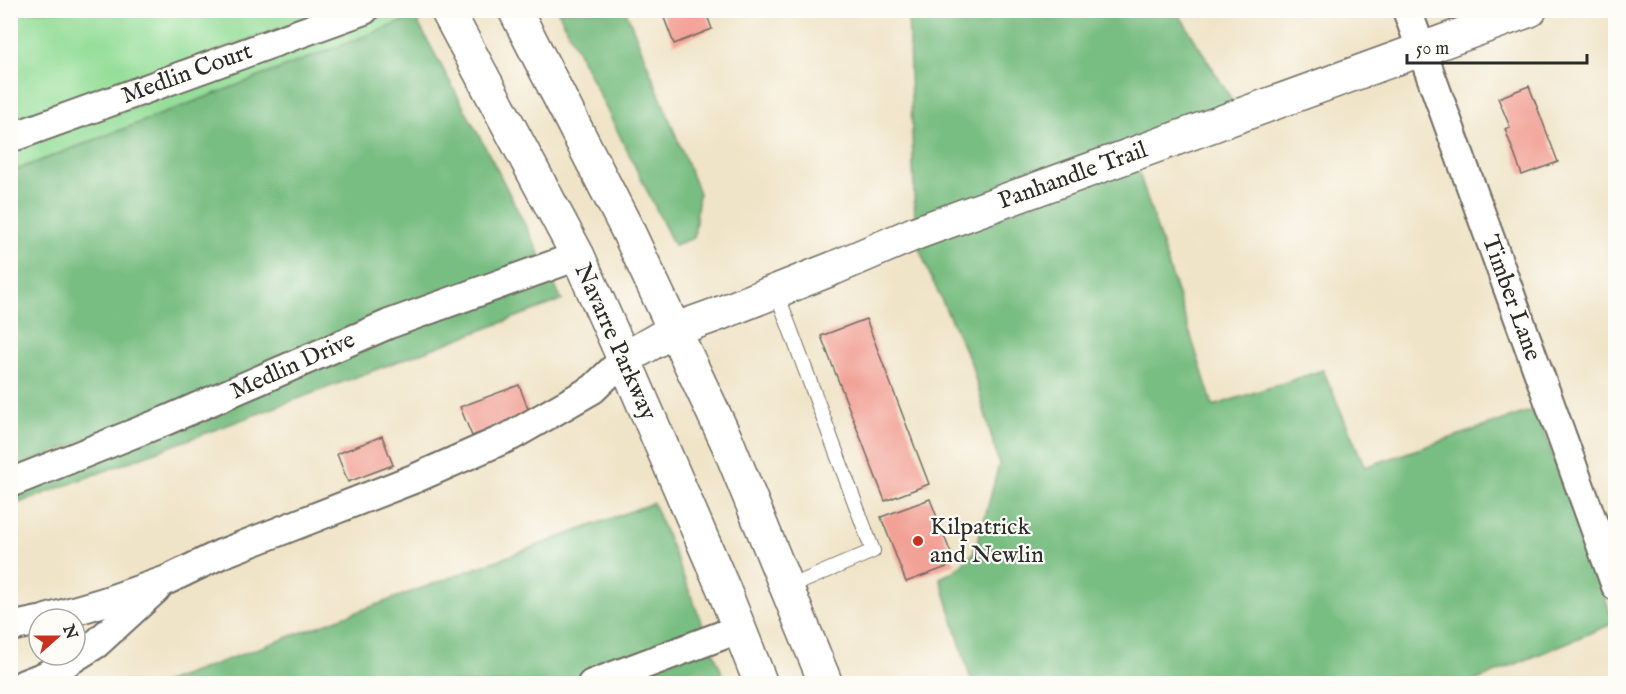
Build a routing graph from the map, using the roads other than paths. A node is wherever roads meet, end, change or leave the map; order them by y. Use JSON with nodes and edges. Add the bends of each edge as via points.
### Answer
{"nodes":[{"id":1,"x":364,"y":10,"type":"edge"},
{"id":2,"x":447,"y":10,"type":"edge"},
{"id":3,"x":496,"y":10,"type":"edge"},
{"id":4,"x":514,"y":10,"type":"edge"},
{"id":5,"x":1407,"y":10,"type":"edge"},
{"id":6,"x":1530,"y":10,"type":"edge"},
{"id":7,"x":1422,"y":51,"type":"junction"},
{"id":8,"x":580,"y":136,"type":"junction"},
{"id":9,"x":10,"y":138,"type":"edge"},
{"id":10,"x":578,"y":256,"type":"junction"},
{"id":11,"x":776,"y":291,"type":"junction"},
{"id":12,"x":674,"y":330,"type":"junction"},
{"id":13,"x":624,"y":359,"type":"junction"},
{"id":14,"x":10,"y":483,"type":"edge"},
{"id":15,"x":167,"y":580,"type":"junction"},
{"id":16,"x":1616,"y":586,"type":"edge"},
{"id":17,"x":787,"y":588,"type":"junction"},
{"id":18,"x":87,"y":607,"type":"edge"},
{"id":19,"x":27,"y":623,"type":"edge"},
{"id":20,"x":10,"y":627,"type":"edge"},
{"id":21,"x":739,"y":629,"type":"junction"},
{"id":22,"x":24,"y":684,"type":"edge"},
{"id":23,"x":592,"y":684,"type":"edge"},
{"id":24,"x":761,"y":684,"type":"edge"},
{"id":25,"x":826,"y":684,"type":"edge"}],
"edges":[{"from":1,"to":9,"type":"street","name":"Medlin Court"},
{"from":2,"to":10,"type":"main road","name":"Navarre Parkway"},
{"from":3,"to":8,"type":"main road","via":[[517,50]]},
{"from":4,"to":8,"type":"main road"},
{"from":5,"to":7,"type":"street","name":"Timber Lane"},
{"from":6,"to":7,"type":"main road","name":"Panhandle Trail"},
{"from":7,"to":11,"type":"main road","name":"Panhandle Trail","via":[[916,233]]},
{"from":7,"to":16,"type":"street","name":"Timber Lane"},
{"from":8,"to":12,"type":"main road"},
{"from":10,"to":13,"type":"main road","name":"Navarre Parkway"},
{"from":10,"to":14,"type":"street","name":"Medlin Drive","via":[[389,324]]},
{"from":11,"to":12,"type":"main road","name":"Panhandle Trail"},
{"from":11,"to":17,"type":"lane","via":[[873,551]]},
{"from":12,"to":13,"type":"main road","name":"Panhandle Trail"},
{"from":12,"to":17,"type":"main road","via":[[728,444]]},
{"from":13,"to":15,"type":"street","via":[[593,389],[511,436],[416,478],[221,554]]},
{"from":13,"to":21,"type":"main road","name":"Navarre Parkway"},
{"from":15,"to":18,"type":"street"},
{"from":15,"to":22,"type":"street","via":[[96,644],[45,676]]},
{"from":17,"to":25,"type":"main road"},
{"from":19,"to":20,"type":"street"},
{"from":21,"to":23,"type":"street"},
{"from":21,"to":24,"type":"main road","name":"Navarre Parkway"}]}
